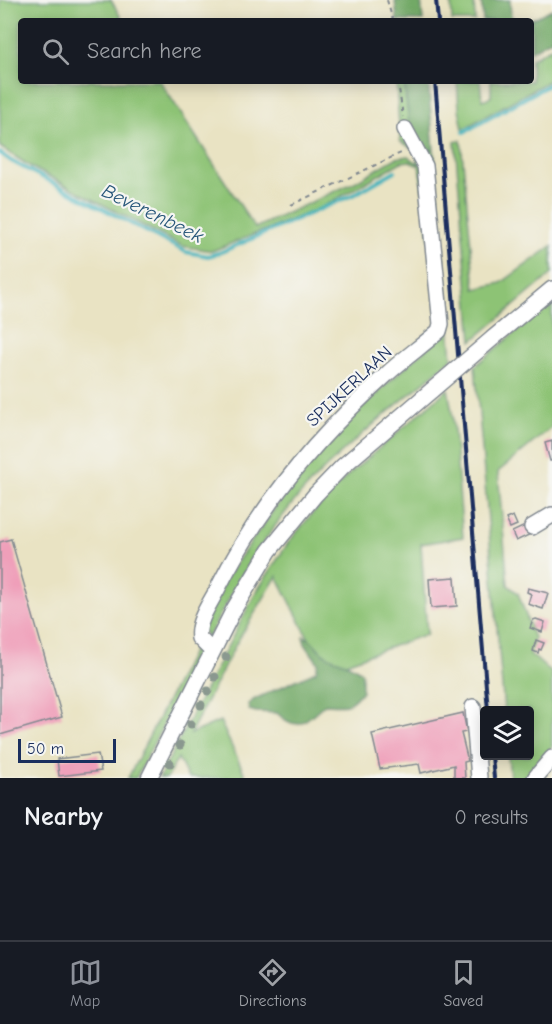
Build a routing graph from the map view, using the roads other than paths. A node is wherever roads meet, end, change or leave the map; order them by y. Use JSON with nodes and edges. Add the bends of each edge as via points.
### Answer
{"nodes":[{"id":1,"x":405,"y":129,"type":"road end"},
{"id":2,"x":552,"y":289,"type":"edge"},
{"id":3,"x":552,"y":515,"type":"edge"},
{"id":4,"x":532,"y":527,"type":"dead end"},
{"id":5,"x":212,"y":651,"type":"junction"},
{"id":6,"x":473,"y":707,"type":"dead end"},
{"id":7,"x":548,"y":767,"type":"edge"},
{"id":8,"x":148,"y":778,"type":"edge"},
{"id":9,"x":478,"y":778,"type":"edge"},
{"id":10,"x":535,"y":778,"type":"edge"}],
"edges":[{"from":1,"to":5,"type":"street","name":"SPIJKERLAAN","via":[[425,166],[439,331],[333,426],[258,519],[234,556],[200,625],[199,638]]},
{"from":2,"to":5,"type":"street","bridge":true,"via":[[343,466],[269,551]]},
{"from":3,"to":4,"type":"street"},
{"from":5,"to":8,"type":"street"},
{"from":6,"to":9,"type":"street"},
{"from":7,"to":10,"type":"street"}]}
